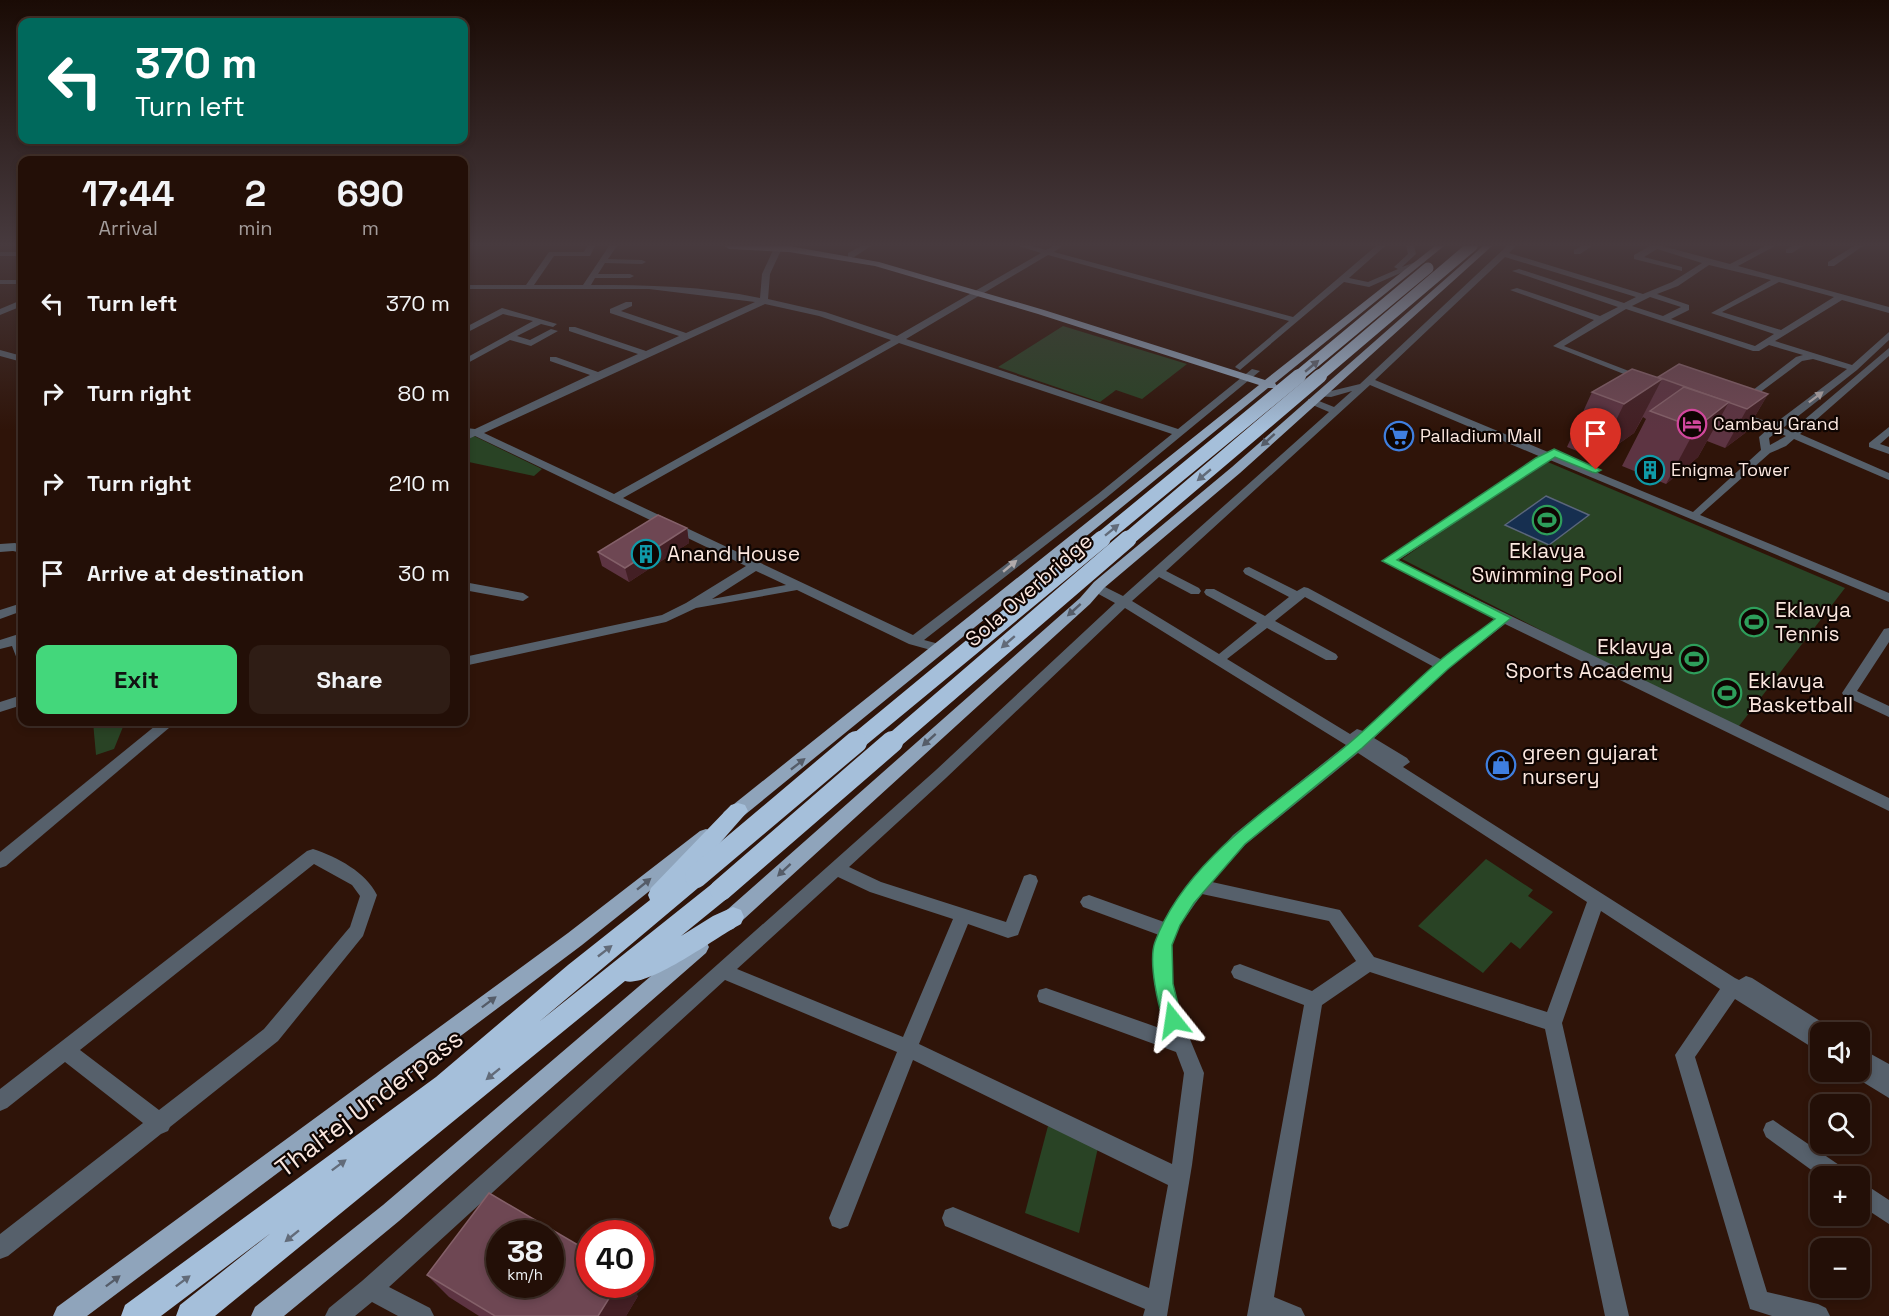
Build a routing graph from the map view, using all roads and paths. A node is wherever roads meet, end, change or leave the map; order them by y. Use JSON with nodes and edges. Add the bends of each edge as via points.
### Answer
{"nodes":[{"id":1,"x":621,"y":307,"type":"edge"},
{"id":2,"x":752,"y":307,"type":"edge"},
{"id":3,"x":794,"y":307,"type":"edge"},
{"id":4,"x":954,"y":307,"type":"edge"},
{"id":5,"x":1028,"y":307,"type":"edge"},
{"id":6,"x":1031,"y":307,"type":"edge"},
{"id":7,"x":1249,"y":307,"type":"edge"},
{"id":8,"x":1310,"y":307,"type":"edge"},
{"id":9,"x":1347,"y":307,"type":"edge"},
{"id":10,"x":1381,"y":307,"type":"edge"},
{"id":11,"x":1400,"y":307,"type":"edge"},
{"id":12,"x":1419,"y":307,"type":"edge"},
{"id":13,"x":1445,"y":307,"type":"edge"},
{"id":14,"x":1568,"y":307,"type":"edge"},
{"id":15,"x":1626,"y":307,"type":"edge"},
{"id":16,"x":1627,"y":307,"type":"edge"},
{"id":17,"x":1686,"y":307,"type":"edge"},
{"id":18,"x":1730,"y":307,"type":"edge"},
{"id":19,"x":1823,"y":307,"type":"edge"},
{"id":20,"x":1601,"y":319,"type":"junction"},
{"id":21,"x":1663,"y":319,"type":"junction"},
{"id":22,"x":1296,"y":320,"type":"junction"},
{"id":23,"x":540,"y":321,"type":"junction"},
{"id":24,"x":1705,"y":322,"type":"junction"},
{"id":25,"x":468,"y":329,"type":"edge"},
{"id":26,"x":572,"y":329,"type":"dead end"},
{"id":27,"x":1781,"y":333,"type":"junction"},
{"id":28,"x":1889,"y":335,"type":"edge"},
{"id":29,"x":688,"y":336,"type":"junction"},
{"id":30,"x":509,"y":337,"type":"junction"},
{"id":31,"x":895,"y":339,"type":"junction"},
{"id":32,"x":1768,"y":342,"type":"junction"},
{"id":33,"x":1889,"y":351,"type":"edge"},
{"id":34,"x":0,"y":353,"type":"edge"},
{"id":35,"x":647,"y":354,"type":"junction"},
{"id":36,"x":1813,"y":356,"type":"junction"},
{"id":37,"x":1867,"y":356,"type":"junction"},
{"id":38,"x":18,"y":359,"type":"edge"},
{"id":39,"x":553,"y":359,"type":"dead end"},
{"id":40,"x":468,"y":360,"type":"edge"},
{"id":41,"x":1885,"y":361,"type":"edge"},
{"id":42,"x":1240,"y":367,"type":"junction"},
{"id":43,"x":1854,"y":368,"type":"junction"},
{"id":44,"x":598,"y":375,"type":"junction"},
{"id":45,"x":1261,"y":378,"type":"junction"},
{"id":46,"x":1647,"y":380,"type":"edge"},
{"id":47,"x":1368,"y":382,"type":"junction"},
{"id":48,"x":1316,"y":397,"type":"junction"},
{"id":49,"x":1335,"y":411,"type":"junction"},
{"id":50,"x":1775,"y":428,"type":"junction"},
{"id":51,"x":469,"y":430,"type":"edge"},
{"id":52,"x":1889,"y":430,"type":"edge"},
{"id":53,"x":1178,"y":432,"type":"junction"},
{"id":54,"x":1791,"y":434,"type":"junction"},
{"id":55,"x":1766,"y":451,"type":"junction"},
{"id":56,"x":1889,"y":451,"type":"edge"},
{"id":57,"x":1551,"y":454,"type":"junction"},
{"id":58,"x":1889,"y":477,"type":"edge"},
{"id":59,"x":615,"y":498,"type":"junction"},
{"id":60,"x":1699,"y":512,"type":"junction"},
{"id":61,"x":0,"y":548,"type":"edge"},
{"id":62,"x":18,"y":548,"type":"edge"},
{"id":63,"x":756,"y":566,"type":"junction"},
{"id":64,"x":1157,"y":571,"type":"junction"},
{"id":65,"x":1249,"y":571,"type":"dead end"},
{"id":66,"x":1100,"y":585,"type":"junction"},
{"id":67,"x":800,"y":586,"type":"junction"},
{"id":68,"x":468,"y":587,"type":"edge"},
{"id":69,"x":1195,"y":591,"type":"dead end"},
{"id":70,"x":1210,"y":592,"type":"dead end"},
{"id":71,"x":1889,"y":593,"type":"edge"},
{"id":72,"x":1297,"y":596,"type":"junction"},
{"id":73,"x":523,"y":597,"type":"dead end"},
{"id":74,"x":1889,"y":598,"type":"edge"},
{"id":75,"x":1127,"y":599,"type":"junction"},
{"id":76,"x":691,"y":606,"type":"junction"},
{"id":77,"x":18,"y":608,"type":"edge"},
{"id":78,"x":0,"y":615,"type":"edge"},
{"id":79,"x":1504,"y":618,"type":"junction"},
{"id":80,"x":1267,"y":621,"type":"junction"},
{"id":81,"x":1889,"y":632,"type":"edge"},
{"id":82,"x":18,"y":638,"type":"edge"},
{"id":83,"x":915,"y":641,"type":"junction"},
{"id":84,"x":0,"y":645,"type":"edge"},
{"id":85,"x":938,"y":648,"type":"junction"},
{"id":86,"x":1225,"y":655,"type":"junction"},
{"id":87,"x":1331,"y":657,"type":"dead end"},
{"id":88,"x":468,"y":661,"type":"edge"},
{"id":89,"x":1443,"y":666,"type":"junction"},
{"id":90,"x":18,"y":701,"type":"edge"},
{"id":91,"x":0,"y":707,"type":"edge"},
{"id":92,"x":1889,"y":712,"type":"edge"},
{"id":93,"x":163,"y":726,"type":"edge"},
{"id":94,"x":1360,"y":741,"type":"junction"},
{"id":95,"x":1889,"y":805,"type":"edge"},
{"id":96,"x":738,"y":811,"type":"junction"},
{"id":97,"x":0,"y":861,"type":"edge"},
{"id":98,"x":836,"y":868,"type":"junction"},
{"id":99,"x":1030,"y":881,"type":"dead end"},
{"id":100,"x":1198,"y":886,"type":"junction"},
{"id":101,"x":1597,"y":899,"type":"junction"},
{"id":102,"x":1089,"y":902,"type":"dead end"},
{"id":103,"x":963,"y":915,"type":"junction"},
{"id":104,"x":733,"y":917,"type":"junction"},
{"id":105,"x":632,"y":930,"type":"junction"},
{"id":106,"x":1169,"y":931,"type":"junction"},
{"id":107,"x":1368,"y":963,"type":"junction"},
{"id":108,"x":722,"y":971,"type":"junction"},
{"id":109,"x":1240,"y":972,"type":"dead end"},
{"id":110,"x":619,"y":973,"type":"junction"},
{"id":111,"x":1733,"y":986,"type":"junction"},
{"id":112,"x":1046,"y":996,"type":"dead end"},
{"id":113,"x":1314,"y":1000,"type":"junction"},
{"id":114,"x":1553,"y":1023,"type":"junction"},
{"id":115,"x":1810,"y":1025,"type":"edge"},
{"id":116,"x":1810,"y":1037,"type":"edge"},
{"id":117,"x":1184,"y":1046,"type":"junction"},
{"id":118,"x":908,"y":1048,"type":"junction"},
{"id":119,"x":64,"y":1050,"type":"junction"},
{"id":120,"x":1870,"y":1063,"type":"edge"},
{"id":121,"x":1870,"y":1071,"type":"edge"},
{"id":122,"x":1888,"y":1075,"type":"edge"},
{"id":123,"x":0,"y":1101,"type":"edge"},
{"id":124,"x":161,"y":1124,"type":"junction"},
{"id":125,"x":1773,"y":1130,"type":"dead end"},
{"id":126,"x":1824,"y":1166,"type":"edge"},
{"id":127,"x":1179,"y":1179,"type":"junction"},
{"id":128,"x":1870,"y":1199,"type":"edge"},
{"id":129,"x":1889,"y":1212,"type":"edge"},
{"id":130,"x":840,"y":1218,"type":"dead end"},
{"id":131,"x":953,"y":1218,"type":"dead end"},
{"id":132,"x":0,"y":1248,"type":"edge"},
{"id":133,"x":370,"y":1289,"type":"junction"},
{"id":134,"x":1156,"y":1310,"type":"edge"},
{"id":135,"x":1260,"y":1310,"type":"edge"},
{"id":136,"x":66,"y":1316,"type":"edge"},
{"id":137,"x":136,"y":1316,"type":"edge"},
{"id":138,"x":191,"y":1316,"type":"edge"},
{"id":139,"x":264,"y":1316,"type":"edge"},
{"id":140,"x":337,"y":1316,"type":"edge"},
{"id":141,"x":422,"y":1316,"type":"edge"},
{"id":142,"x":1293,"y":1316,"type":"edge"},
{"id":143,"x":1617,"y":1316,"type":"edge"},
{"id":144,"x":1818,"y":1316,"type":"edge"}],
"edges":[{"from":1,"to":29,"type":"street","via":[[613,311]]},
{"from":2,"to":29,"type":"street"},
{"from":3,"to":31,"type":"street"},
{"from":4,"to":31,"type":"street"},
{"from":5,"to":45,"type":"main road"},
{"from":6,"to":42,"type":"main road"},
{"from":7,"to":22,"type":"street"},
{"from":8,"to":22,"type":"street"},
{"from":9,"to":45,"type":"main road"},
{"from":105,"to":10,"type":"highway","name":"Sola Overbridge","one_way":true,"bridge":true},
{"from":11,"to":110,"type":"highway","name":"Sola Overbridge","one_way":true,"bridge":true,"via":[[721,890]]},
{"from":12,"to":48,"type":"main road"},
{"from":13,"to":47,"type":"street"},
{"from":14,"to":20,"type":"street"},
{"from":15,"to":20,"type":"street"},
{"from":16,"to":21,"type":"street"},
{"from":17,"to":21,"type":"street"},
{"from":18,"to":24,"type":"street"},
{"from":19,"to":27,"type":"street"},
{"from":20,"to":46,"type":"street","via":[[1557,346]]},
{"from":21,"to":24,"type":"street"},
{"from":22,"to":42,"type":"street"},
{"from":23,"to":25,"type":"street","via":[[502,311]]},
{"from":23,"to":30,"type":"street"},
{"from":23,"to":30,"type":"street","via":[[554,328],[531,343]]},
{"from":24,"to":27,"type":"street"},
{"from":24,"to":32,"type":"street","via":[[1756,349]]},
{"from":26,"to":35,"type":"street"},
{"from":27,"to":32,"type":"street"},
{"from":28,"to":37,"type":"street"},
{"from":29,"to":35,"type":"street"},
{"from":30,"to":40,"type":"street"},
{"from":31,"to":53,"type":"street"},
{"from":31,"to":59,"type":"street"},
{"from":32,"to":36,"type":"street"},
{"from":33,"to":41,"type":"street"},
{"from":34,"to":38,"type":"street"},
{"from":35,"to":44,"type":"street"},
{"from":36,"to":43,"type":"street"},
{"from":36,"to":50,"type":"street","via":[[1799,359],[1730,411]]},
{"from":37,"to":41,"type":"street"},
{"from":37,"to":43,"type":"street"},
{"from":39,"to":44,"type":"street"},
{"from":41,"to":54,"type":"street"},
{"from":42,"to":45,"type":"main road"},
{"from":50,"to":43,"type":"street","one_way":true},
{"from":44,"to":51,"type":"street"},
{"from":45,"to":48,"type":"main road"},
{"from":45,"to":53,"type":"street"},
{"from":45,"to":85,"type":"main road"},
{"from":47,"to":48,"type":"street","via":[[1338,394]]},
{"from":47,"to":49,"type":"street"},
{"from":47,"to":57,"type":"street"},
{"from":48,"to":49,"type":"street"},
{"from":48,"to":66,"type":"main road","one_way":true},
{"from":49,"to":64,"type":"street"},
{"from":50,"to":54,"type":"street"},
{"from":50,"to":55,"type":"street","via":[[1764,437]]},
{"from":51,"to":59,"type":"street"},
{"from":52,"to":56,"type":"street","via":[[1873,445]]},
{"from":83,"to":53,"type":"street","one_way":true},
{"from":54,"to":55,"type":"street","via":[[1782,444]]},
{"from":54,"to":58,"type":"street"},
{"from":55,"to":60,"type":"street"},
{"from":57,"to":60,"type":"street"},
{"from":57,"to":74,"type":"street"},
{"from":57,"to":79,"type":"street","via":[[1389,561]]},
{"from":59,"to":63,"type":"street"},
{"from":60,"to":71,"type":"street"},
{"from":61,"to":62,"type":"street"},
{"from":63,"to":67,"type":"street"},
{"from":63,"to":76,"type":"street"},
{"from":64,"to":69,"type":"street"},
{"from":64,"to":75,"type":"street"},
{"from":65,"to":72,"type":"street"},
{"from":66,"to":75,"type":"street"},
{"from":66,"to":104,"type":"main road","one_way":true},
{"from":67,"to":76,"type":"street"},
{"from":67,"to":83,"type":"street"},
{"from":68,"to":73,"type":"street"},
{"from":70,"to":80,"type":"street"},
{"from":72,"to":80,"type":"street"},
{"from":72,"to":89,"type":"street","via":[[1304,591]]},
{"from":75,"to":86,"type":"street"},
{"from":75,"to":94,"type":"street"},
{"from":75,"to":98,"type":"street"},
{"from":76,"to":88,"type":"street","via":[[651,622]]},
{"from":77,"to":78,"type":"street"},
{"from":79,"to":89,"type":"street"},
{"from":79,"to":95,"type":"street"},
{"from":80,"to":86,"type":"street"},
{"from":80,"to":87,"type":"street"},
{"from":81,"to":92,"type":"street","via":[[1849,693]]},
{"from":82,"to":84,"type":"street"},
{"from":83,"to":85,"type":"street"},
{"from":96,"to":85,"type":"main road","one_way":true},
{"from":86,"to":94,"type":"street"},
{"from":89,"to":94,"type":"street"},
{"from":90,"to":91,"type":"street"},
{"from":93,"to":97,"type":"street"},
{"from":94,"to":100,"type":"street","via":[[1239,840]]},
{"from":94,"to":101,"type":"street"},
{"from":94,"to":115,"type":"street"},
{"from":96,"to":105,"type":"highway","via":[[648,907]]},
{"from":136,"to":96,"type":"main road","one_way":true,"via":[[575,939]]},
{"from":98,"to":103,"type":"street","via":[[876,887]]},
{"from":98,"to":108,"type":"street"},
{"from":99,"to":103,"type":"street","via":[[1012,930]]},
{"from":100,"to":106,"type":"street"},
{"from":100,"to":107,"type":"street","via":[[1334,915]]},
{"from":101,"to":111,"type":"street"},
{"from":101,"to":114,"type":"street"},
{"from":102,"to":106,"type":"street"},
{"from":103,"to":118,"type":"street"},
{"from":104,"to":110,"type":"highway","via":[[656,963]]},
{"from":104,"to":139,"type":"main road","via":[[391,1213]]},
{"from":137,"to":105,"type":"highway","name":"Thaltej Underpass","one_way":true,"via":[[445,1086]]},
{"from":106,"to":117,"type":"street","via":[[1163,945],[1164,984]]},
{"from":107,"to":113,"type":"street"},
{"from":107,"to":114,"type":"street"},
{"from":108,"to":118,"type":"street"},
{"from":108,"to":133,"type":"street"},
{"from":109,"to":113,"type":"street"},
{"from":110,"to":138,"type":"highway","one_way":true},
{"from":111,"to":116,"type":"street"},
{"from":111,"to":144,"type":"street","via":[[1684,1055],[1758,1301]]},
{"from":112,"to":117,"type":"street"},
{"from":113,"to":135,"type":"street"},
{"from":114,"to":143,"type":"street"},
{"from":117,"to":127,"type":"street","via":[[1194,1073]]},
{"from":118,"to":127,"type":"street"},
{"from":118,"to":130,"type":"street"},
{"from":119,"to":123,"type":"street"},
{"from":119,"to":124,"type":"street"},
{"from":119,"to":124,"type":"street","via":[[313,856],[358,880],[369,895],[357,931],[271,1035]]},
{"from":120,"to":122,"type":"street"},
{"from":121,"to":122,"type":"street"},
{"from":124,"to":132,"type":"street"},
{"from":125,"to":126,"type":"street"},
{"from":127,"to":134,"type":"street"},
{"from":128,"to":129,"type":"street"},
{"from":131,"to":134,"type":"street"},
{"from":133,"to":140,"type":"street"},
{"from":133,"to":141,"type":"street"},
{"from":135,"to":142,"type":"street"}]}
